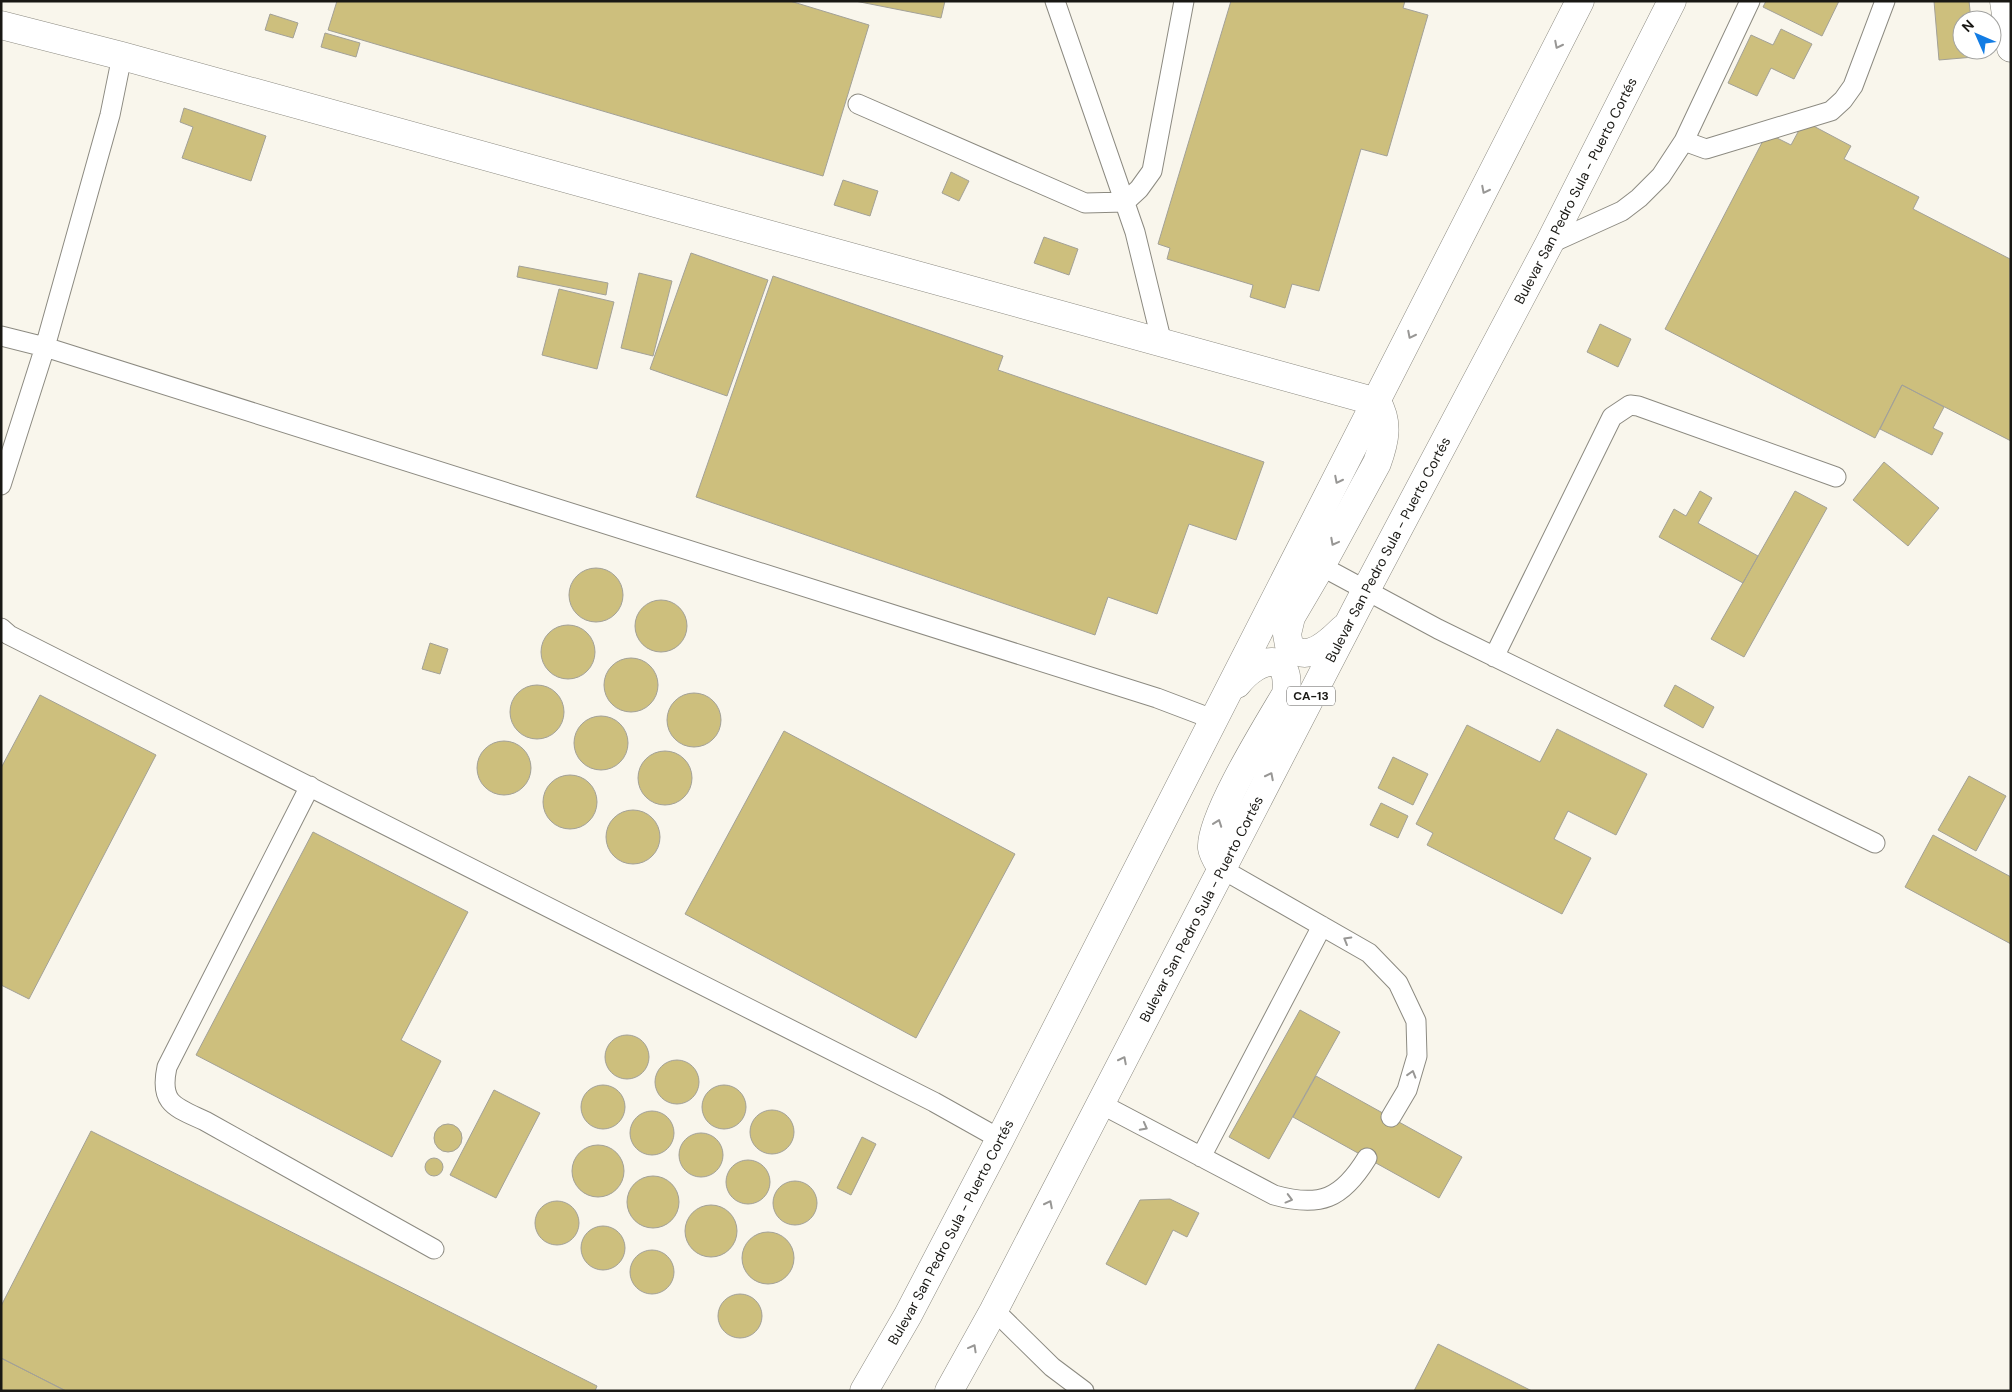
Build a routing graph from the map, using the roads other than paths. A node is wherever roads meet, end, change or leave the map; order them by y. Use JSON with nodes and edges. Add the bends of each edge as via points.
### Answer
{"nodes":[{"id":1,"x":1055,"y":1,"type":"edge"},
{"id":2,"x":1184,"y":1,"type":"edge"},
{"id":3,"x":1580,"y":1,"type":"edge"},
{"id":4,"x":1672,"y":1,"type":"edge"},
{"id":5,"x":1750,"y":1,"type":"edge"},
{"id":6,"x":1885,"y":1,"type":"edge"},
{"id":7,"x":2004,"y":1,"type":"edge"},
{"id":8,"x":1,"y":25,"type":"edge"},
{"id":9,"x":2011,"y":48,"type":"edge"},
{"id":10,"x":122,"y":56,"type":"junction"},
{"id":11,"x":858,"y":104,"type":"dead end"},
{"id":12,"x":1684,"y":140,"type":"junction"},
{"id":13,"x":1125,"y":202,"type":"junction"},
{"id":14,"x":1549,"y":244,"type":"junction"},
{"id":15,"x":1,"y":336,"type":"edge"},
{"id":16,"x":1162,"y":343,"type":"junction"},
{"id":17,"x":45,"y":346,"type":"junction"},
{"id":18,"x":1377,"y":402,"type":"junction"},
{"id":19,"x":1836,"y":477,"type":"dead end"},
{"id":20,"x":1,"y":485,"type":"edge"},
{"id":21,"x":1321,"y":566,"type":"junction"},
{"id":22,"x":1366,"y":590,"type":"junction"},
{"id":23,"x":1351,"y":620,"type":"junction"},
{"id":24,"x":1,"y":628,"type":"edge"},
{"id":25,"x":1494,"y":657,"type":"junction"},
{"id":26,"x":1227,"y":695,"type":"junction"},
{"id":27,"x":1214,"y":720,"type":"junction"},
{"id":28,"x":310,"y":786,"type":"junction"},
{"id":29,"x":1875,"y":843,"type":"dead end"},
{"id":30,"x":1222,"y":868,"type":"junction"},
{"id":31,"x":1322,"y":926,"type":"junction"},
{"id":32,"x":1101,"y":1104,"type":"junction"},
{"id":33,"x":1391,"y":1117,"type":"dead end"},
{"id":34,"x":1000,"y":1139,"type":"junction"},
{"id":35,"x":1201,"y":1157,"type":"junction"},
{"id":36,"x":1367,"y":1158,"type":"dead end"},
{"id":37,"x":434,"y":1249,"type":"dead end"},
{"id":38,"x":994,"y":1310,"type":"junction"},
{"id":39,"x":864,"y":1391,"type":"edge"},
{"id":40,"x":949,"y":1391,"type":"edge"},
{"id":41,"x":1084,"y":1391,"type":"edge"}],
"edges":[{"from":1,"to":13,"type":"lane"},
{"from":2,"to":13,"type":"lane","via":[[1152,171],[1140,189]]},
{"from":3,"to":18,"type":"main road","name":"Bulevar San Pedro Sula - Puerto Cortés","one_way":true},
{"from":4,"to":14,"type":"main road","name":"Bulevar San Pedro Sula - Puerto Cortés","number":"CA-13"},
{"from":5,"to":12,"type":"lane"},
{"from":6,"to":12,"type":"lane","via":[[1853,86],[1830,111],[1706,149]]},
{"from":7,"to":9,"type":"main road"},
{"from":8,"to":10,"type":"main road"},
{"from":10,"to":16,"type":"main road"},
{"from":10,"to":17,"type":"lane","via":[[110,115]]},
{"from":11,"to":13,"type":"lane","via":[[1085,203]]},
{"from":12,"to":14,"type":"lane","via":[[1661,176],[1634,202],[1622,211]]},
{"from":13,"to":16,"type":"lane","via":[[1136,232]]},
{"from":14,"to":22,"type":"main road","name":"Bulevar San Pedro Sula - Puerto Cortés","number":"CA-13"},
{"from":15,"to":17,"type":"lane"},
{"from":16,"to":18,"type":"main road"},
{"from":17,"to":20,"type":"lane"},
{"from":17,"to":27,"type":"lane","via":[[1157,698]]},
{"from":18,"to":21,"type":"main road","one_way":true,"via":[[1384,420],[1383,447]]},
{"from":18,"to":26,"type":"main road","name":"Bulevar San Pedro Sula - Puerto Cortés","one_way":true},
{"from":19,"to":25,"type":"lane","via":[[1630,405],[1612,417]]},
{"from":21,"to":22,"type":"lane"},
{"from":21,"to":23,"type":"main road","via":[[1291,617],[1287,634],[1289,645],[1299,652],[1313,651],[1324,646]]},
{"from":22,"to":23,"type":"main road","name":"Bulevar San Pedro Sula - Puerto Cortés","number":"CA-13"},
{"from":22,"to":25,"type":"lane"},
{"from":30,"to":23,"type":"main road","name":"Bulevar San Pedro Sula - Puerto Cortés","number":"CA-13","one_way":true},
{"from":24,"to":28,"type":"lane","via":[[18,640]]},
{"from":25,"to":29,"type":"lane"},
{"from":26,"to":27,"type":"main road","name":"Bulevar San Pedro Sula - Puerto Cortés"},
{"from":30,"to":26,"type":"main road","one_way":true,"via":[[1212,847],[1217,824],[1226,800],[1286,694],[1288,679],[1275,662],[1263,662],[1251,669]]},
{"from":27,"to":34,"type":"main road","name":"Bulevar San Pedro Sula - Puerto Cortés"},
{"from":28,"to":34,"type":"lane","via":[[934,1102]]},
{"from":28,"to":37,"type":"lane","via":[[167,1067],[164,1082],[167,1097],[176,1107],[205,1120]]},
{"from":30,"to":31,"type":"lane"},
{"from":32,"to":30,"type":"main road","name":"Bulevar San Pedro Sula - Puerto Cortés","number":"CA-13","one_way":true},
{"from":33,"to":31,"type":"lane","one_way":true,"via":[[1407,1090],[1417,1056],[1416,1021],[1398,983],[1369,953]]},
{"from":31,"to":35,"type":"lane"},
{"from":32,"to":35,"type":"lane","one_way":true},
{"from":38,"to":32,"type":"main road","name":"Bulevar San Pedro Sula - Puerto Cortés","number":"CA-13","one_way":true},
{"from":34,"to":39,"type":"main road","name":"Bulevar San Pedro Sula - Puerto Cortés","via":[[908,1315]]},
{"from":35,"to":36,"type":"lane","one_way":true,"via":[[1274,1195],[1296,1201],[1318,1200],[1339,1191],[1356,1176]]},
{"from":40,"to":38,"type":"main road","name":"Bulevar San Pedro Sula - Puerto Cortés","number":"CA-13","one_way":true},
{"from":38,"to":41,"type":"lane","via":[[1052,1367]]}]}
